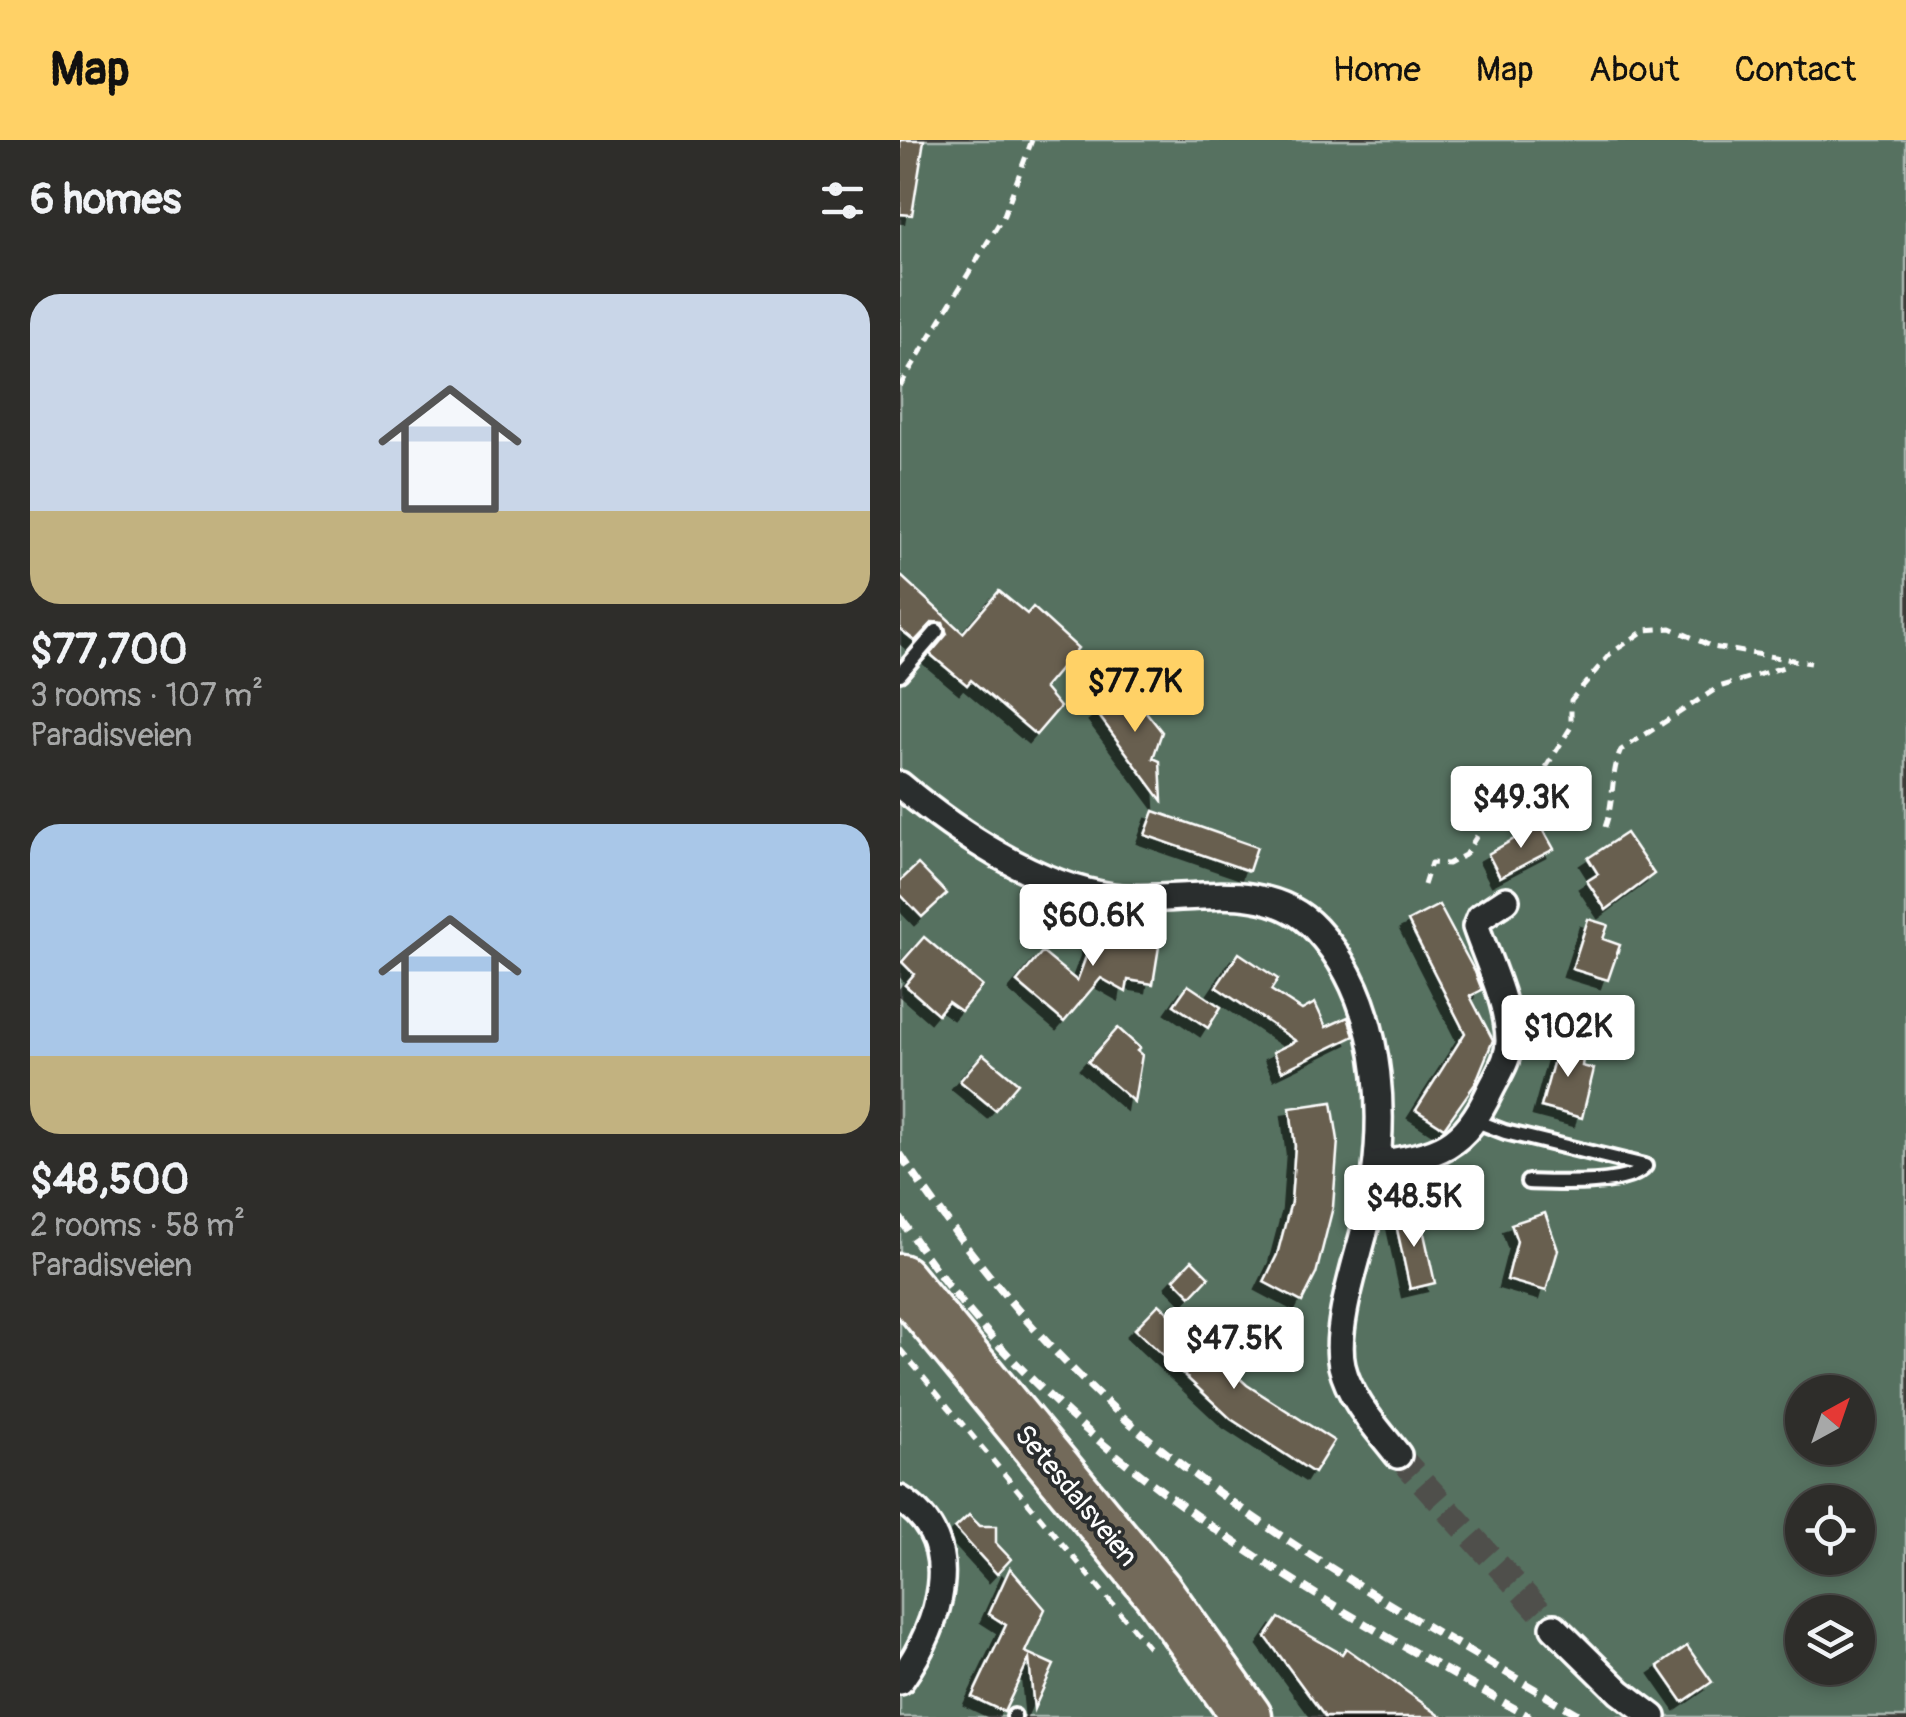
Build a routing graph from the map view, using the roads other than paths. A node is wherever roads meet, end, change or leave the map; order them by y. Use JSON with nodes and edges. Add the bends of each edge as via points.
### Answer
{"nodes":[{"id":1,"x":937,"y":631,"type":"dead end"},
{"id":2,"x":900,"y":674,"type":"edge"},
{"id":3,"x":900,"y":785,"type":"edge"},
{"id":4,"x":1506,"y":900,"type":"dead end"},
{"id":5,"x":1476,"y":1120,"type":"junction"},
{"id":6,"x":1378,"y":1164,"type":"junction"},
{"id":7,"x":1528,"y":1182,"type":"dead end"},
{"id":8,"x":900,"y":1279,"type":"edge"},
{"id":9,"x":1398,"y":1455,"type":"tunnel mouth"},
{"id":10,"x":900,"y":1499,"type":"edge"},
{"id":11,"x":1554,"y":1627,"type":"tunnel mouth"},
{"id":12,"x":900,"y":1681,"type":"edge"},
{"id":13,"x":1247,"y":1717,"type":"edge"},
{"id":14,"x":1654,"y":1717,"type":"edge"}],
"edges":[{"from":1,"to":2,"type":"lane"},
{"from":3,"to":6,"type":"street","via":[[1010,858],[1079,889],[1113,897],[1248,897],[1314,926],[1348,976],[1369,1035],[1377,1076]]},
{"from":4,"to":5,"type":"street","via":[[1480,917],[1476,928],[1510,1044]]},
{"from":5,"to":6,"type":"street","via":[[1454,1145],[1425,1158]]},
{"from":5,"to":7,"type":"lane","via":[[1645,1166],[1638,1174],[1606,1180]]},
{"from":6,"to":9,"type":"street","via":[[1340,1361],[1357,1401]]},
{"from":8,"to":13,"type":"highway","name":"Setesdalsveien","via":[[1158,1592]]},
{"from":10,"to":12,"type":"street","via":[[924,1519],[942,1563],[933,1625]]},
{"from":11,"to":14,"type":"street"}]}
